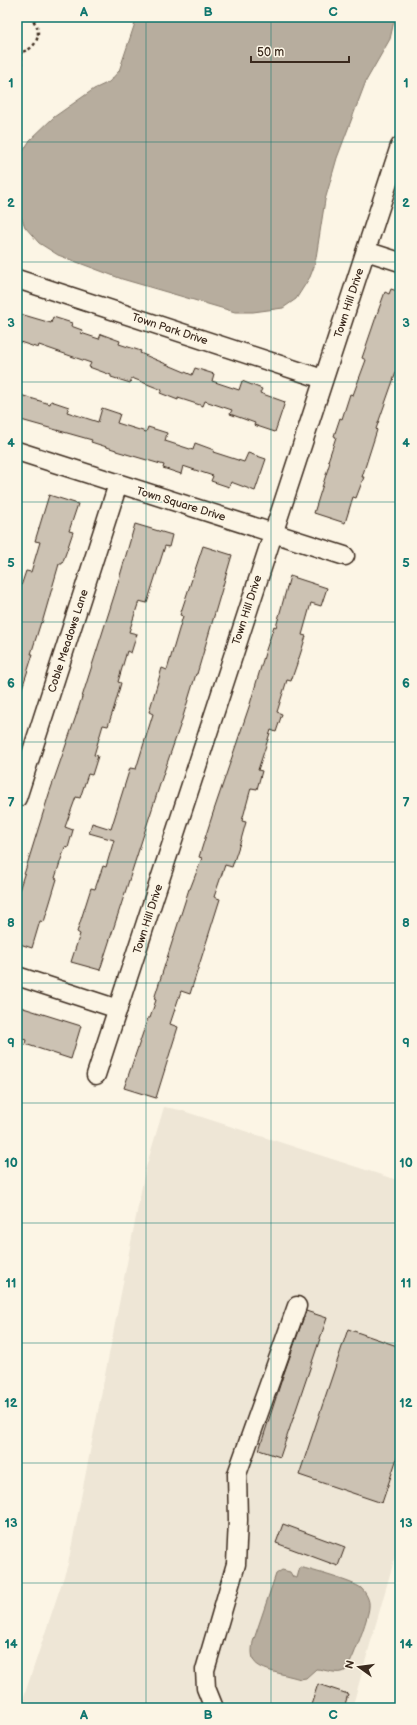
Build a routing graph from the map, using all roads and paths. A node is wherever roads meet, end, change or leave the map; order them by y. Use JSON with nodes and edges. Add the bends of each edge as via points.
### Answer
{"nodes":[{"id":1,"x":30,"y":17,"type":"edge"},
{"id":2,"x":36,"y":17,"type":"edge"},
{"id":3,"x":34,"y":21,"type":"junction"},
{"id":4,"x":17,"y":52,"type":"edge"},
{"id":5,"x":21,"y":52,"type":"junction"},
{"id":6,"x":17,"y":83,"type":"edge"},
{"id":7,"x":400,"y":146,"type":"edge"},
{"id":8,"x":366,"y":251,"type":"junction"},
{"id":9,"x":400,"y":262,"type":"edge"},
{"id":10,"x":17,"y":279,"type":"edge"},
{"id":11,"x":323,"y":379,"type":"junction"},
{"id":12,"x":17,"y":451,"type":"edge"},
{"id":13,"x":118,"y":484,"type":"junction"},
{"id":14,"x":273,"y":532,"type":"junction"},
{"id":15,"x":345,"y":556,"type":"dead end"},
{"id":16,"x":17,"y":798,"type":"edge"},
{"id":17,"x":17,"y":976,"type":"edge"},
{"id":18,"x":118,"y":1010,"type":"junction"},
{"id":19,"x":96,"y":1075,"type":"dead end"},
{"id":20,"x":296,"y":1306,"type":"dead end"},
{"id":21,"x":206,"y":1688,"type":"junction"},
{"id":22,"x":204,"y":1708,"type":"edge"},
{"id":23,"x":214,"y":1708,"type":"edge"}],
"edges":[{"from":1,"to":3,"type":"path"},
{"from":2,"to":3,"type":"path"},
{"from":3,"to":5,"type":"path","via":[[38,30],[37,40],[31,48]]},
{"from":4,"to":5,"type":"path"},
{"from":5,"to":6,"type":"path","via":[[22,69]]},
{"from":7,"to":8,"type":"street","name":"Town Hill Drive"},
{"from":8,"to":9,"type":"street"},
{"from":8,"to":11,"type":"street","name":"Town Hill Drive"},
{"from":10,"to":11,"type":"street","name":"Town Park Drive"},
{"from":11,"to":14,"type":"street","name":"Town Hill Drive"},
{"from":12,"to":13,"type":"street","name":"Town Square Drive"},
{"from":13,"to":14,"type":"street","name":"Town Square Drive"},
{"from":13,"to":16,"type":"street","name":"Coble Meadows Lane"},
{"from":14,"to":15,"type":"street","name":"Town Square Drive"},
{"from":14,"to":18,"type":"street","name":"Town Hill Drive"},
{"from":17,"to":18,"type":"street"},
{"from":18,"to":19,"type":"street","name":"Town Hill Drive"},
{"from":20,"to":21,"type":"street","via":[[237,1474],[236,1564],[205,1670]]},
{"from":21,"to":22,"type":"street"},
{"from":21,"to":23,"type":"street"}]}
